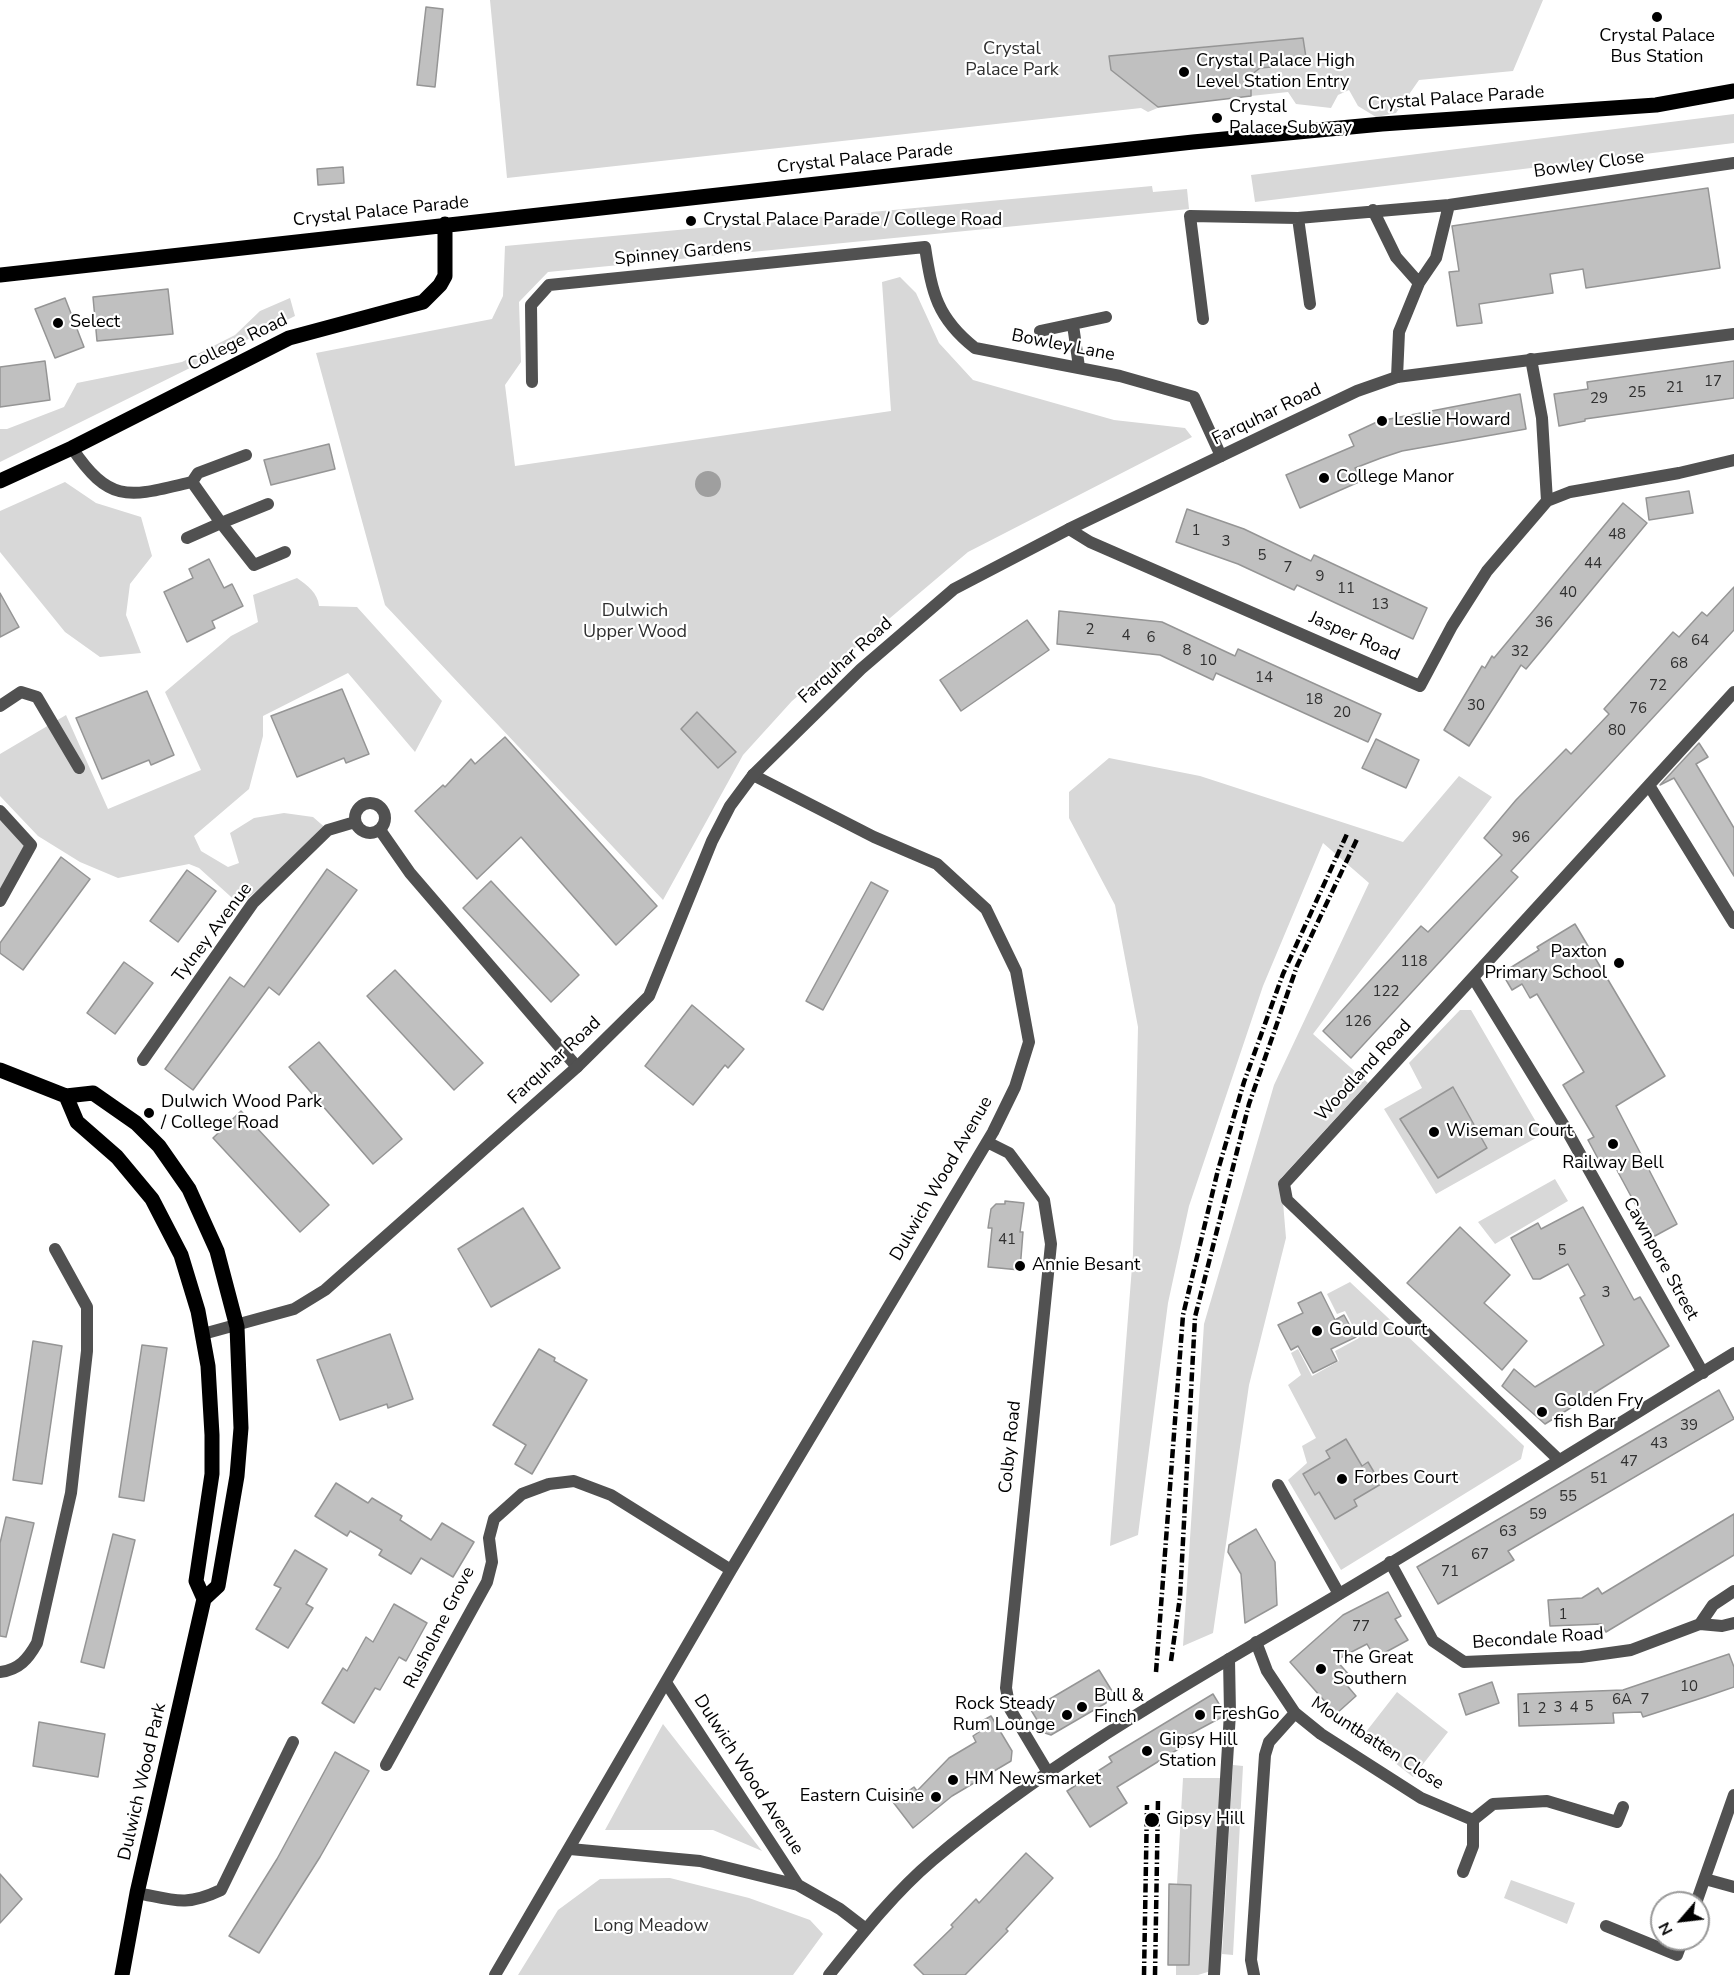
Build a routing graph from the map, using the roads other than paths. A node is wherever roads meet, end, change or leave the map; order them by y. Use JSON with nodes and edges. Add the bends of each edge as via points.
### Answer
{"nodes":[{"id":1,"x":1734,"y":91,"type":"edge"},
{"id":2,"x":1734,"y":163,"type":"edge"},
{"id":3,"x":1449,"y":205,"type":"junction"},
{"id":4,"x":1372,"y":210,"type":"junction"},
{"id":5,"x":1298,"y":218,"type":"junction"},
{"id":6,"x":445,"y":224,"type":"junction"},
{"id":7,"x":925,"y":247,"type":"joint"},
{"id":8,"x":0,"y":275,"type":"edge"},
{"id":9,"x":1419,"y":283,"type":"junction"},
{"id":10,"x":1310,"y":304,"type":"dead end"},
{"id":11,"x":1106,"y":317,"type":"dead end"},
{"id":12,"x":1203,"y":319,"type":"dead end"},
{"id":13,"x":1073,"y":325,"type":"junction"},
{"id":14,"x":1040,"y":331,"type":"dead end"},
{"id":15,"x":1734,"y":334,"type":"edge"},
{"id":16,"x":1531,"y":359,"type":"junction"},
{"id":17,"x":1079,"y":367,"type":"junction"},
{"id":18,"x":1397,"y":377,"type":"junction"},
{"id":19,"x":532,"y":382,"type":"dead end"},
{"id":20,"x":72,"y":448,"type":"junction"},
{"id":21,"x":246,"y":455,"type":"dead end"},
{"id":22,"x":1221,"y":456,"type":"junction"},
{"id":23,"x":1734,"y":460,"type":"edge"},
{"id":24,"x":0,"y":481,"type":"edge"},
{"id":25,"x":192,"y":482,"type":"junction"},
{"id":26,"x":1547,"y":501,"type":"junction"},
{"id":27,"x":268,"y":504,"type":"dead end"},
{"id":28,"x":221,"y":523,"type":"junction"},
{"id":29,"x":1069,"y":530,"type":"junction"},
{"id":30,"x":187,"y":538,"type":"dead end"},
{"id":31,"x":285,"y":552,"type":"dead end"},
{"id":32,"x":1734,"y":692,"type":"edge"},
{"id":33,"x":0,"y":706,"type":"edge"},
{"id":34,"x":79,"y":768,"type":"dead end"},
{"id":35,"x":753,"y":775,"type":"junction"},
{"id":36,"x":1650,"y":786,"type":"junction"},
{"id":37,"x":0,"y":811,"type":"edge"},
{"id":38,"x":355,"y":822,"type":"junction"},
{"id":39,"x":380,"y":830,"type":"junction"},
{"id":40,"x":0,"y":901,"type":"edge"},
{"id":41,"x":1734,"y":923,"type":"edge"},
{"id":42,"x":1474,"y":979,"type":"junction"},
{"id":43,"x":143,"y":1060,"type":"dead end"},
{"id":44,"x":577,"y":1067,"type":"junction"},
{"id":45,"x":0,"y":1070,"type":"edge"},
{"id":46,"x":66,"y":1096,"type":"junction"},
{"id":47,"x":987,"y":1142,"type":"junction"},
{"id":48,"x":55,"y":1249,"type":"dead end"},
{"id":49,"x":237,"y":1327,"type":"junction"},
{"id":50,"x":203,"y":1335,"type":"junction"},
{"id":51,"x":1734,"y":1353,"type":"edge"},
{"id":52,"x":1703,"y":1372,"type":"junction"},
{"id":53,"x":1558,"y":1459,"type":"junction"},
{"id":54,"x":1278,"y":1485,"type":"dead end"},
{"id":55,"x":1390,"y":1562,"type":"junction"},
{"id":56,"x":731,"y":1570,"type":"junction"},
{"id":57,"x":1734,"y":1591,"type":"edge"},
{"id":58,"x":1339,"y":1594,"type":"junction"},
{"id":59,"x":204,"y":1599,"type":"junction"},
{"id":60,"x":1734,"y":1623,"type":"edge"},
{"id":61,"x":1700,"y":1624,"type":"junction"},
{"id":62,"x":1256,"y":1642,"type":"junction"},
{"id":63,"x":1229,"y":1659,"type":"junction"},
{"id":64,"x":0,"y":1672,"type":"edge"},
{"id":65,"x":667,"y":1684,"type":"junction"},
{"id":66,"x":1294,"y":1713,"type":"junction"},
{"id":67,"x":293,"y":1742,"type":"dead end"},
{"id":68,"x":386,"y":1766,"type":"dead end"},
{"id":69,"x":1047,"y":1771,"type":"junction"},
{"id":70,"x":1734,"y":1795,"type":"edge"},
{"id":71,"x":1623,"y":1807,"type":"dead end"},
{"id":72,"x":1473,"y":1820,"type":"junction"},
{"id":73,"x":570,"y":1849,"type":"junction"},
{"id":74,"x":1463,"y":1872,"type":"dead end"},
{"id":75,"x":1705,"y":1879,"type":"junction"},
{"id":76,"x":798,"y":1885,"type":"junction"},
{"id":77,"x":1734,"y":1887,"type":"edge"},
{"id":78,"x":1700,"y":1891,"type":"edge"},
{"id":79,"x":137,"y":1893,"type":"junction"},
{"id":80,"x":1606,"y":1926,"type":"dead end"},
{"id":81,"x":866,"y":1929,"type":"junction"},
{"id":82,"x":1650,"y":1944,"type":"edge"},
{"id":83,"x":122,"y":1975,"type":"edge"},
{"id":84,"x":495,"y":1975,"type":"edge"},
{"id":85,"x":829,"y":1975,"type":"edge"},
{"id":86,"x":1214,"y":1975,"type":"edge"},
{"id":87,"x":1254,"y":1975,"type":"edge"}],
"edges":[{"from":1,"to":6,"type":"main road","name":"Crystal Palace Parade","via":[[1656,105],[1393,123]]},
{"from":2,"to":3,"type":"street","name":"Bowley Close"},
{"from":3,"to":4,"type":"street","name":"Bowley Close"},
{"from":3,"to":9,"type":"street","via":[[1436,258]]},
{"from":4,"to":5,"type":"street","name":"Bowley Close"},
{"from":4,"to":9,"type":"street","via":[[1396,257]]},
{"from":5,"to":10,"type":"street"},
{"from":5,"to":12,"type":"street","name":"Bowley Close","via":[[1190,216]]},
{"from":6,"to":8,"type":"main road","name":"Crystal Palace Parade"},
{"from":6,"to":20,"type":"main road","name":"College Road","via":[[445,276],[423,302],[289,338]]},
{"from":7,"to":17,"type":"street","name":"Bowley Lane","via":[[943,317],[975,348]]},
{"from":7,"to":19,"type":"street","name":"Spinney Gardens","via":[[549,285],[531,305]]},
{"from":9,"to":18,"type":"street","via":[[1399,332]]},
{"from":11,"to":13,"type":"street"},
{"from":13,"to":14,"type":"street"},
{"from":13,"to":17,"type":"street"},
{"from":15,"to":16,"type":"street","name":"Farquhar Road"},
{"from":16,"to":18,"type":"street","name":"Farquhar Road"},
{"from":16,"to":26,"type":"street","via":[[1542,418]]},
{"from":17,"to":22,"type":"street","name":"Bowley Lane","via":[[1194,397]]},
{"from":18,"to":22,"type":"street","name":"Farquhar Road","via":[[1357,391]]},
{"from":20,"to":24,"type":"main road","name":"College Road"},
{"from":20,"to":25,"type":"street","via":[[89,473],[119,493],[145,493]]},
{"from":21,"to":25,"type":"street","via":[[198,473]]},
{"from":22,"to":29,"type":"street","name":"Farquhar Road"},
{"from":23,"to":26,"type":"street","via":[[1570,492]]},
{"from":25,"to":28,"type":"street"},
{"from":26,"to":29,"type":"street","name":"Jasper Road","via":[[1474,591],[1420,686]]},
{"from":27,"to":28,"type":"street"},
{"from":28,"to":30,"type":"street"},
{"from":28,"to":31,"type":"street","via":[[254,565]]},
{"from":29,"to":35,"type":"street","name":"Farquhar Road","via":[[954,589],[861,669]]},
{"from":32,"to":36,"type":"street","name":"Woodland Road"},
{"from":33,"to":34,"type":"street","via":[[21,692],[37,697]]},
{"from":35,"to":44,"type":"street","name":"Farquhar Road","via":[[730,806],[712,841],[649,996]]},
{"from":35,"to":47,"type":"street","name":"Dulwich Wood Avenue","via":[[936,864],[986,909],[1016,971],[1029,1042],[1015,1087]]},
{"from":36,"to":41,"type":"street"},
{"from":36,"to":42,"type":"street","name":"Woodland Road"},
{"from":37,"to":40,"type":"street","via":[[31,845]]},
{"from":38,"to":39,"type":"street","via":[[369,834]]},
{"from":38,"to":39,"type":"street","name":"Tylney Avenue","via":[[360,806],[377,804],[386,819]]},
{"from":38,"to":43,"type":"street","name":"Tylney Avenue","via":[[328,831],[253,903]]},
{"from":39,"to":44,"type":"street","via":[[411,873]]},
{"from":42,"to":52,"type":"street","name":"Cawnpore Street","via":[[1566,1129]]},
{"from":42,"to":53,"type":"street","name":"Woodland Road","via":[[1284,1184],[1287,1200]]},
{"from":44,"to":49,"type":"street","name":"Farquhar Road","via":[[326,1290],[294,1309]]},
{"from":45,"to":46,"type":"main road","name":"Dulwich Wood Park"},
{"from":46,"to":49,"type":"main road","name":"Dulwich Wood Park","via":[[93,1092],[136,1123],[170,1160],[189,1189],[217,1251]]},
{"from":46,"to":50,"type":"main road","name":"Dulwich Wood Park","via":[[77,1122],[117,1157],[152,1199],[181,1255]]},
{"from":47,"to":56,"type":"street","name":"Dulwich Wood Avenue"},
{"from":47,"to":69,"type":"street","name":"Colby Road","via":[[1009,1153],[1044,1200],[1051,1244],[1006,1688],[1010,1709]]},
{"from":48,"to":64,"type":"street","via":[[87,1307],[87,1351],[71,1493],[37,1643],[28,1658],[10,1671]]},
{"from":49,"to":50,"type":"street","name":"Farquhar Road"},
{"from":49,"to":59,"type":"main road","name":"Dulwich Wood Park","via":[[241,1428],[234,1499],[218,1586]]},
{"from":50,"to":59,"type":"main road","name":"Dulwich Wood Park","via":[[210,1384],[212,1455],[196,1581]]},
{"from":51,"to":52,"type":"street"},
{"from":52,"to":53,"type":"street"},
{"from":53,"to":55,"type":"street"},
{"from":54,"to":58,"type":"street"},
{"from":55,"to":58,"type":"street"},
{"from":55,"to":61,"type":"street","name":"Becondale Road","via":[[1433,1641],[1464,1662],[1581,1657],[1631,1650]]},
{"from":56,"to":65,"type":"street","name":"Dulwich Wood Avenue"},
{"from":56,"to":68,"type":"street","name":"Rusholme Grove","via":[[610,1495],[574,1481],[549,1484],[522,1494],[495,1519],[489,1538],[492,1562],[487,1582]]},
{"from":57,"to":61,"type":"street","name":"Becondale Road","via":[[1713,1605]]},
{"from":58,"to":62,"type":"street"},
{"from":59,"to":79,"type":"main road","name":"Dulwich Wood Park"},
{"from":60,"to":61,"type":"street","name":"Becondale Road"},
{"from":62,"to":63,"type":"street"},
{"from":62,"to":66,"type":"street","name":"Mountbatten Close","via":[[1268,1671]]},
{"from":63,"to":69,"type":"street"},
{"from":63,"to":86,"type":"street","via":[[1230,1713]]},
{"from":65,"to":73,"type":"street","name":"Dulwich Wood Avenue"},
{"from":65,"to":76,"type":"street","name":"Dulwich Wood Avenue"},
{"from":66,"to":72,"type":"street","name":"Mountbatten Close","via":[[1421,1797]]},
{"from":66,"to":87,"type":"street","name":"Mountbatten Close","via":[[1269,1742],[1265,1755],[1251,1960]]},
{"from":67,"to":79,"type":"street","via":[[220,1890],[190,1901]]},
{"from":69,"to":81,"type":"street","via":[[932,1861]]},
{"from":70,"to":75,"type":"street"},
{"from":71,"to":72,"type":"street","via":[[1617,1822],[1546,1801],[1493,1804]]},
{"from":72,"to":74,"type":"street","via":[[1473,1846]]},
{"from":73,"to":76,"type":"street","name":"Dulwich Wood Avenue","via":[[700,1861]]},
{"from":73,"to":84,"type":"street","name":"Dulwich Wood Avenue"},
{"from":75,"to":77,"type":"street"},
{"from":75,"to":78,"type":"street"},
{"from":76,"to":81,"type":"street","name":"Dulwich Wood Avenue"},
{"from":79,"to":83,"type":"main road","name":"Dulwich Wood Park"},
{"from":80,"to":82,"type":"street"},
{"from":81,"to":85,"type":"street"}]}
